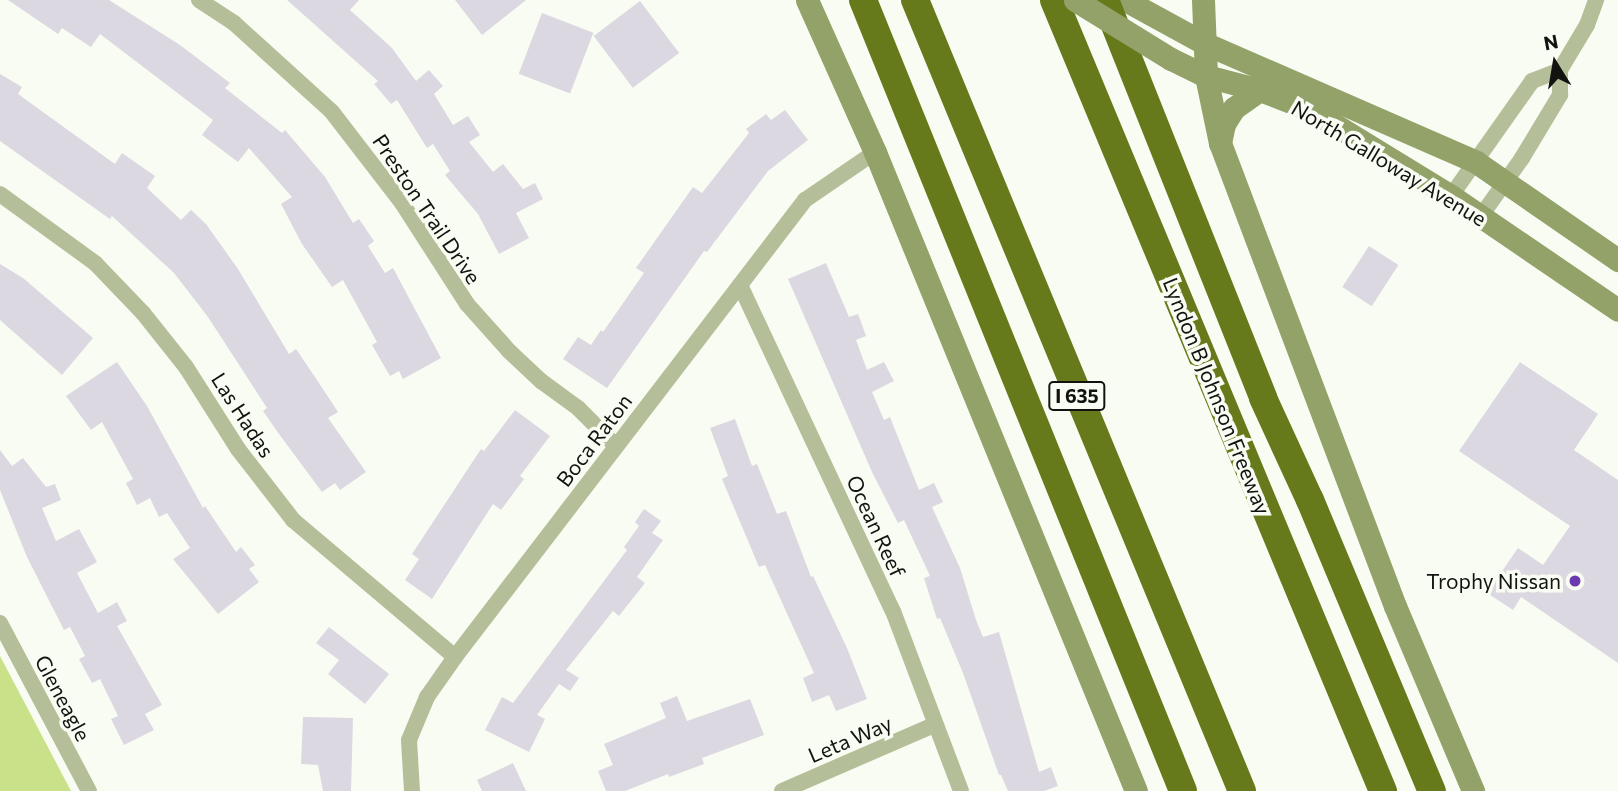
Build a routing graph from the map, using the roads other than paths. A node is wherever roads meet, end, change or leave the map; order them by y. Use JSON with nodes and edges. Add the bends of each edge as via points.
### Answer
{"nodes":[{"id":1,"x":199,"y":0,"type":"edge"},
{"id":2,"x":807,"y":0,"type":"edge"},
{"id":3,"x":863,"y":0,"type":"edge"},
{"id":4,"x":915,"y":0,"type":"edge"},
{"id":5,"x":1054,"y":0,"type":"edge"},
{"id":6,"x":1075,"y":0,"type":"edge"},
{"id":7,"x":1105,"y":0,"type":"edge"},
{"id":8,"x":1125,"y":0,"type":"edge"},
{"id":9,"x":1203,"y":0,"type":"edge"},
{"id":10,"x":1596,"y":0,"type":"edge"},
{"id":11,"x":1204,"y":43,"type":"junction"},
{"id":12,"x":1559,"y":70,"type":"junction"},
{"id":13,"x":1206,"y":76,"type":"junction"},
{"id":14,"x":1260,"y":90,"type":"junction"},
{"id":15,"x":1220,"y":143,"type":"junction"},
{"id":16,"x":875,"y":152,"type":"junction"},
{"id":17,"x":1476,"y":162,"type":"junction"},
{"id":18,"x":1503,"y":183,"type":"junction"},
{"id":19,"x":0,"y":194,"type":"edge"},
{"id":20,"x":1451,"y":196,"type":"junction"},
{"id":21,"x":1480,"y":216,"type":"junction"},
{"id":22,"x":1618,"y":260,"type":"edge"},
{"id":23,"x":740,"y":285,"type":"junction"},
{"id":24,"x":1618,"y":310,"type":"edge"},
{"id":25,"x":616,"y":446,"type":"junction"},
{"id":26,"x":0,"y":624,"type":"edge"},
{"id":27,"x":455,"y":657,"type":"junction"},
{"id":28,"x":934,"y":725,"type":"junction"},
{"id":29,"x":89,"y":791,"type":"edge"},
{"id":30,"x":412,"y":791,"type":"edge"},
{"id":31,"x":782,"y":791,"type":"edge"},
{"id":32,"x":961,"y":791,"type":"edge"},
{"id":33,"x":1136,"y":791,"type":"edge"},
{"id":34,"x":1183,"y":791,"type":"edge"},
{"id":35,"x":1242,"y":791,"type":"edge"},
{"id":36,"x":1383,"y":791,"type":"edge"},
{"id":37,"x":1432,"y":791,"type":"edge"},
{"id":38,"x":1473,"y":791,"type":"edge"}],
"edges":[{"from":1,"to":25,"type":"street","name":"Preston Trail Drive","via":[[234,23],[332,112],[402,203],[467,304],[509,351]]},
{"from":2,"to":16,"type":"main road"},
{"from":3,"to":34,"type":"highway"},
{"from":4,"to":35,"type":"highway","number":"I 635"},
{"from":5,"to":36,"type":"highway","name":"Lyndon B Johnson Freeway"},
{"from":6,"to":13,"type":"main road","name":"North Galloway Avenue","bridge":true,"via":[[1171,60]]},
{"from":7,"to":37,"type":"highway","via":[[1263,398]]},
{"from":8,"to":11,"type":"main road","name":"North Galloway Avenue"},
{"from":9,"to":11,"type":"main road"},
{"from":10,"to":12,"type":"street","via":[[1587,25]]},
{"from":11,"to":13,"type":"main road"},
{"from":11,"to":17,"type":"main road","name":"North Galloway Avenue"},
{"from":12,"to":17,"type":"street","via":[[1532,81]]},
{"from":12,"to":18,"type":"street","via":[[1560,95]]},
{"from":13,"to":14,"type":"main road","name":"North Galloway Avenue"},
{"from":13,"to":15,"type":"main road"},
{"from":14,"to":15,"type":"main road","via":[[1234,108]]},
{"from":14,"to":20,"type":"main road","name":"North Galloway Avenue","via":[[1309,109]]},
{"from":15,"to":38,"type":"main road","via":[[1395,606]]},
{"from":16,"to":23,"type":"street","name":"Boca Raton","via":[[805,200]]},
{"from":16,"to":33,"type":"main road"},
{"from":17,"to":18,"type":"main road","name":"North Galloway Avenue"},
{"from":17,"to":20,"type":"street"},
{"from":18,"to":21,"type":"street"},
{"from":18,"to":22,"type":"main road","name":"North Galloway Avenue"},
{"from":19,"to":27,"type":"street","name":"Las Hadas","via":[[95,263],[143,313],[293,520]]},
{"from":20,"to":21,"type":"main road","name":"North Galloway Avenue"},
{"from":21,"to":24,"type":"main road","name":"North Galloway Avenue"},
{"from":23,"to":25,"type":"street","name":"Boca Raton"},
{"from":23,"to":28,"type":"street","name":"Ocean Reef","via":[[893,611]]},
{"from":25,"to":27,"type":"street","name":"Boca Raton"},
{"from":26,"to":29,"type":"street","name":"Gleneagle"},
{"from":27,"to":30,"type":"street","name":"Boca Raton","via":[[427,697],[409,740]]},
{"from":28,"to":31,"type":"street","name":"Leta Way"},
{"from":28,"to":32,"type":"street","name":"Ocean Reef"}]}
